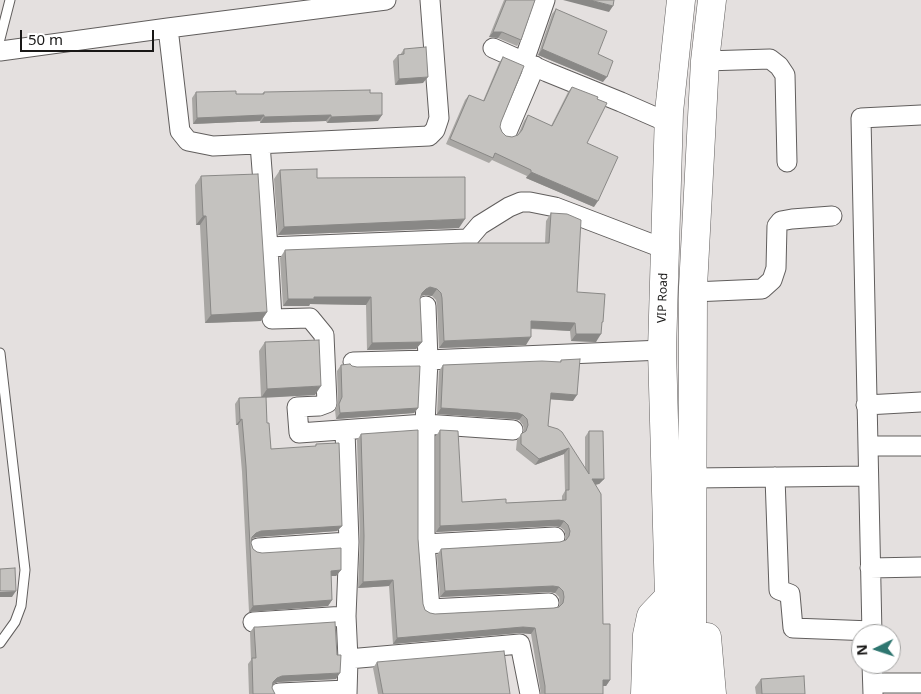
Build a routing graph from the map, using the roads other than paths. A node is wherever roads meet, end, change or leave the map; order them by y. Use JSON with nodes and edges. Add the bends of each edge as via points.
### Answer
{"nodes":[{"id":1,"x":10,"y":0,"type":"edge"},
{"id":2,"x":386,"y":0,"type":"edge"},
{"id":3,"x":430,"y":0,"type":"edge"},
{"id":4,"x":545,"y":0,"type":"edge"},
{"id":5,"x":681,"y":0,"type":"edge"},
{"id":6,"x":712,"y":0,"type":"edge"},
{"id":7,"x":168,"y":28,"type":"junction"},
{"id":8,"x":0,"y":39,"type":"edge"},
{"id":9,"x":493,"y":48,"type":"dead end"},
{"id":10,"x":0,"y":51,"type":"edge"},
{"id":11,"x":705,"y":61,"type":"junction"},
{"id":12,"x":530,"y":64,"type":"junction"},
{"id":13,"x":921,"y":115,"type":"edge"},
{"id":14,"x":669,"y":123,"type":"junction"},
{"id":15,"x":507,"y":132,"type":"dead end"},
{"id":16,"x":260,"y":144,"type":"junction"},
{"id":17,"x":787,"y":162,"type":"dead end"},
{"id":18,"x":832,"y":216,"type":"dead end"},
{"id":19,"x":268,"y":247,"type":"junction"},
{"id":20,"x":665,"y":249,"type":"junction"},
{"id":21,"x":693,"y":292,"type":"junction"},
{"id":22,"x":426,"y":306,"type":"dead end"},
{"id":23,"x":662,"y":350,"type":"junction"},
{"id":24,"x":0,"y":353,"type":"edge"},
{"id":25,"x":428,"y":360,"type":"junction"},
{"id":26,"x":353,"y":362,"type":"dead end"},
{"id":27,"x":921,"y":402,"type":"edge"},
{"id":28,"x":866,"y":405,"type":"junction"},
{"id":29,"x":424,"y":424,"type":"junction"},
{"id":30,"x":513,"y":430,"type":"dead end"},
{"id":31,"x":345,"y":431,"type":"junction"},
{"id":32,"x":868,"y":446,"type":"junction"},
{"id":33,"x":921,"y":446,"type":"edge"},
{"id":34,"x":868,"y":476,"type":"junction"},
{"id":35,"x":775,"y":477,"type":"junction"},
{"id":36,"x":693,"y":478,"type":"junction"},
{"id":37,"x":555,"y":537,"type":"dead end"},
{"id":38,"x":349,"y":542,"type":"junction"},
{"id":39,"x":425,"y":544,"type":"junction"},
{"id":40,"x":258,"y":548,"type":"dead end"},
{"id":41,"x":921,"y":567,"type":"edge"},
{"id":42,"x":870,"y":568,"type":"junction"},
{"id":43,"x":692,"y":570,"type":"junction"},
{"id":44,"x":669,"y":597,"type":"junction"},
{"id":45,"x":549,"y":603,"type":"dead end"},
{"id":46,"x":346,"y":616,"type":"junction"},
{"id":47,"x":253,"y":622,"type":"dead end"},
{"id":48,"x":872,"y":624,"type":"edge"},
{"id":49,"x":851,"y":632,"type":"edge"},
{"id":50,"x":681,"y":637,"type":"junction"},
{"id":51,"x":0,"y":643,"type":"edge"},
{"id":52,"x":348,"y":659,"type":"junction"},
{"id":53,"x":872,"y":674,"type":"edge"},
{"id":54,"x":921,"y":683,"type":"edge"},
{"id":55,"x":873,"y":689,"type":"edge"},
{"id":56,"x":347,"y":692,"type":"edge"},
{"id":57,"x":279,"y":694,"type":"edge"},
{"id":58,"x":530,"y":694,"type":"edge"},
{"id":59,"x":646,"y":694,"type":"edge"},
{"id":60,"x":668,"y":694,"type":"edge"},
{"id":61,"x":690,"y":694,"type":"edge"},
{"id":62,"x":712,"y":694,"type":"edge"}],
"edges":[{"from":1,"to":8,"type":"lane"},
{"from":2,"to":7,"type":"street"},
{"from":3,"to":16,"type":"street","via":[[439,118],[429,136]]},
{"from":4,"to":12,"type":"street"},
{"from":5,"to":14,"type":"main road","name":"VIP Road"},
{"from":6,"to":11,"type":"main road"},
{"from":7,"to":10,"type":"street"},
{"from":7,"to":16,"type":"street","via":[[180,131],[188,141],[214,146]]},
{"from":9,"to":12,"type":"street"},
{"from":11,"to":17,"type":"street","via":[[770,59],[779,66],[784,75]]},
{"from":11,"to":21,"type":"main road"},
{"from":12,"to":14,"type":"street"},
{"from":12,"to":15,"type":"street"},
{"from":13,"to":28,"type":"street","via":[[861,118]]},
{"from":14,"to":20,"type":"main road","name":"VIP Road"},
{"from":16,"to":19,"type":"street"},
{"from":18,"to":21,"type":"street","via":[[781,221],[777,226],[776,268],[772,280],[762,289]]},
{"from":19,"to":20,"type":"street","via":[[468,239],[480,225],[509,207],[530,202],[555,207]]},
{"from":19,"to":31,"type":"street","via":[[272,319],[310,318],[324,335],[327,403],[297,407],[299,433]]},
{"from":20,"to":23,"type":"main road","name":"VIP Road"},
{"from":21,"to":36,"type":"main road"},
{"from":22,"to":25,"type":"street"},
{"from":23,"to":25,"type":"street"},
{"from":23,"to":44,"type":"main road","name":"VIP Road"},
{"from":24,"to":51,"type":"lane","via":[[26,570],[21,606],[15,622]]},
{"from":25,"to":26,"type":"street"},
{"from":25,"to":29,"type":"street"},
{"from":27,"to":28,"type":"street"},
{"from":28,"to":32,"type":"street"},
{"from":29,"to":30,"type":"street"},
{"from":29,"to":31,"type":"street"},
{"from":29,"to":39,"type":"street"},
{"from":31,"to":38,"type":"street"},
{"from":32,"to":33,"type":"street"},
{"from":32,"to":34,"type":"street"},
{"from":34,"to":35,"type":"street"},
{"from":34,"to":42,"type":"street"},
{"from":35,"to":36,"type":"street"},
{"from":35,"to":49,"type":"street","via":[[779,590],[790,594],[793,628]]},
{"from":36,"to":43,"type":"main road"},
{"from":37,"to":39,"type":"street"},
{"from":38,"to":40,"type":"street"},
{"from":38,"to":46,"type":"street"},
{"from":39,"to":45,"type":"street","via":[[430,609]]},
{"from":41,"to":42,"type":"street"},
{"from":42,"to":48,"type":"street"},
{"from":43,"to":50,"type":"main road"},
{"from":43,"to":62,"type":"main road","via":[[704,603]]},
{"from":44,"to":50,"type":"main road","name":"VIP Road"},
{"from":44,"to":59,"type":"main road","via":[[651,616],[647,635]]},
{"from":46,"to":47,"type":"street"},
{"from":46,"to":52,"type":"street"},
{"from":50,"to":60,"type":"main road"},
{"from":50,"to":61,"type":"main road"},
{"from":52,"to":56,"type":"street"},
{"from":52,"to":58,"type":"street","via":[[520,644]]},
{"from":53,"to":55,"type":"street"},
{"from":54,"to":55,"type":"street"},
{"from":56,"to":57,"type":"street"}]}
